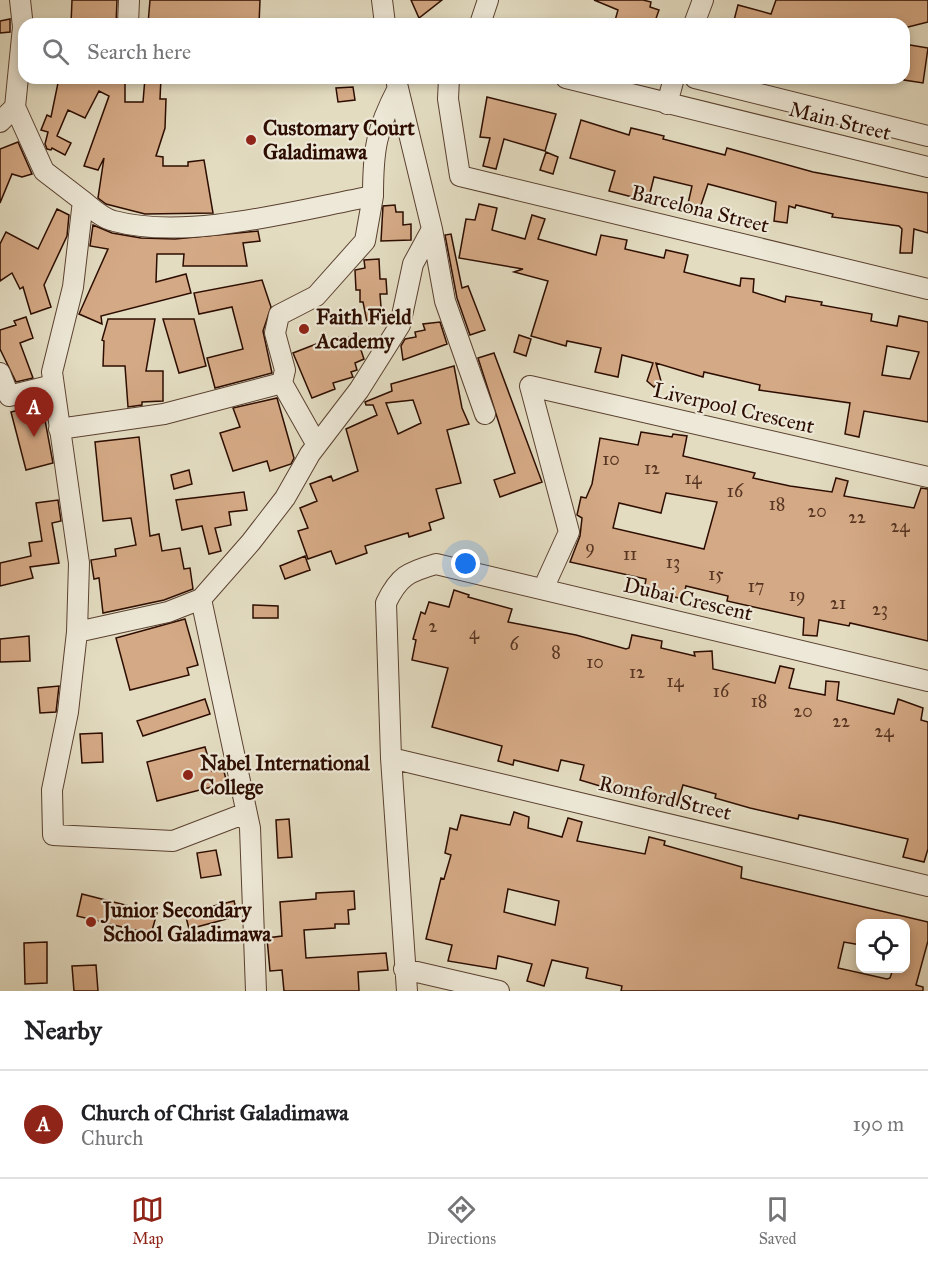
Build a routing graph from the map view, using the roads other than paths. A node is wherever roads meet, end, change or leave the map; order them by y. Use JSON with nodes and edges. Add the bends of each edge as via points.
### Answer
{"nodes":[{"id":1,"x":20,"y":0,"type":"edge"},
{"id":2,"x":129,"y":0,"type":"edge"},
{"id":3,"x":382,"y":0,"type":"edge"},
{"id":4,"x":488,"y":0,"type":"edge"},
{"id":5,"x":704,"y":0,"type":"edge"},
{"id":6,"x":22,"y":18,"type":"edge"},
{"id":7,"x":128,"y":18,"type":"edge"},
{"id":8,"x":384,"y":18,"type":"edge"},
{"id":9,"x":482,"y":18,"type":"edge"},
{"id":10,"x":696,"y":18,"type":"edge"},
{"id":11,"x":18,"y":77,"type":"edge"},
{"id":12,"x":396,"y":84,"type":"edge"},
{"id":13,"x":396,"y":84,"type":"edge"},
{"id":14,"x":448,"y":84,"type":"edge"},
{"id":15,"x":589,"y":84,"type":"edge"},
{"id":16,"x":672,"y":84,"type":"edge"},
{"id":17,"x":718,"y":84,"type":"edge"},
{"id":18,"x":667,"y":104,"type":"junction"},
{"id":19,"x":15,"y":107,"type":"junction"},
{"id":20,"x":0,"y":122,"type":"edge"},
{"id":21,"x":928,"y":136,"type":"edge"},
{"id":22,"x":928,"y":167,"type":"edge"},
{"id":23,"x":373,"y":196,"type":"junction"},
{"id":24,"x":83,"y":201,"type":"junction"},
{"id":25,"x":432,"y":229,"type":"junction"},
{"id":26,"x":928,"y":289,"type":"edge"},
{"id":27,"x":0,"y":373,"type":"edge"},
{"id":28,"x":282,"y":382,"type":"junction"},
{"id":29,"x":53,"y":385,"type":"junction"},
{"id":30,"x":485,"y":414,"type":"dead end"},
{"id":31,"x":59,"y":429,"type":"junction"},
{"id":32,"x":317,"y":446,"type":"junction"},
{"id":33,"x":928,"y":477,"type":"edge"},
{"id":34,"x":543,"y":589,"type":"junction"},
{"id":35,"x":201,"y":599,"type":"junction"},
{"id":36,"x":77,"y":632,"type":"junction"},
{"id":37,"x":928,"y":681,"type":"edge"},
{"id":38,"x":391,"y":758,"type":"junction"},
{"id":39,"x":246,"y":813,"type":"junction"},
{"id":40,"x":928,"y":886,"type":"edge"},
{"id":41,"x":404,"y":969,"type":"junction"},
{"id":42,"x":256,"y":991,"type":"edge"},
{"id":43,"x":407,"y":991,"type":"edge"},
{"id":44,"x":499,"y":991,"type":"edge"}],
"edges":[{"from":1,"to":6,"type":"street"},
{"from":2,"to":7,"type":"street"},
{"from":3,"to":8,"type":"street"},
{"from":4,"to":9,"type":"street"},
{"from":5,"to":10,"type":"street"},
{"from":11,"to":19,"type":"street"},
{"from":12,"to":23,"type":"street","via":[[373,154]]},
{"from":13,"to":25,"type":"street"},
{"from":14,"to":26,"type":"street","name":"Barcelona Street","via":[[460,176]]},
{"from":15,"to":18,"type":"street","name":"Main Street"},
{"from":16,"to":18,"type":"street"},
{"from":17,"to":21,"type":"street","name":"Main Street"},
{"from":18,"to":22,"type":"street","name":"Main Street"},
{"from":19,"to":20,"type":"street"},
{"from":19,"to":24,"type":"street","via":[[44,171]]},
{"from":23,"to":24,"type":"street","via":[[231,221],[159,229],[111,221]]},
{"from":23,"to":28,"type":"street","via":[[365,241],[316,296],[279,315],[275,333],[285,370]]},
{"from":24,"to":29,"type":"street","via":[[73,287],[52,372]]},
{"from":25,"to":30,"type":"street","via":[[445,301]]},
{"from":25,"to":32,"type":"street","via":[[413,264],[400,325]]},
{"from":27,"to":29,"type":"street","via":[[9,396]]},
{"from":28,"to":31,"type":"street","via":[[164,414]]},
{"from":28,"to":32,"type":"street"},
{"from":29,"to":31,"type":"street"},
{"from":31,"to":36,"type":"street","via":[[78,563]]},
{"from":32,"to":35,"type":"street","via":[[285,498]]},
{"from":33,"to":34,"type":"street","name":"Liverpool Crescent","via":[[530,386],[569,532]]},
{"from":34,"to":37,"type":"street","name":"Dubai Crescent"},
{"from":34,"to":38,"type":"street","name":"Dubai Crescent","via":[[436,564],[411,571],[395,585],[386,603]]},
{"from":35,"to":36,"type":"street","via":[[168,612]]},
{"from":35,"to":39,"type":"street"},
{"from":36,"to":39,"type":"street","via":[[68,712],[52,790],[53,836],[173,841]]},
{"from":38,"to":40,"type":"street","name":"Romford Street"},
{"from":38,"to":41,"type":"street"},
{"from":39,"to":42,"type":"street"},
{"from":41,"to":43,"type":"street"},
{"from":41,"to":44,"type":"street"}]}
